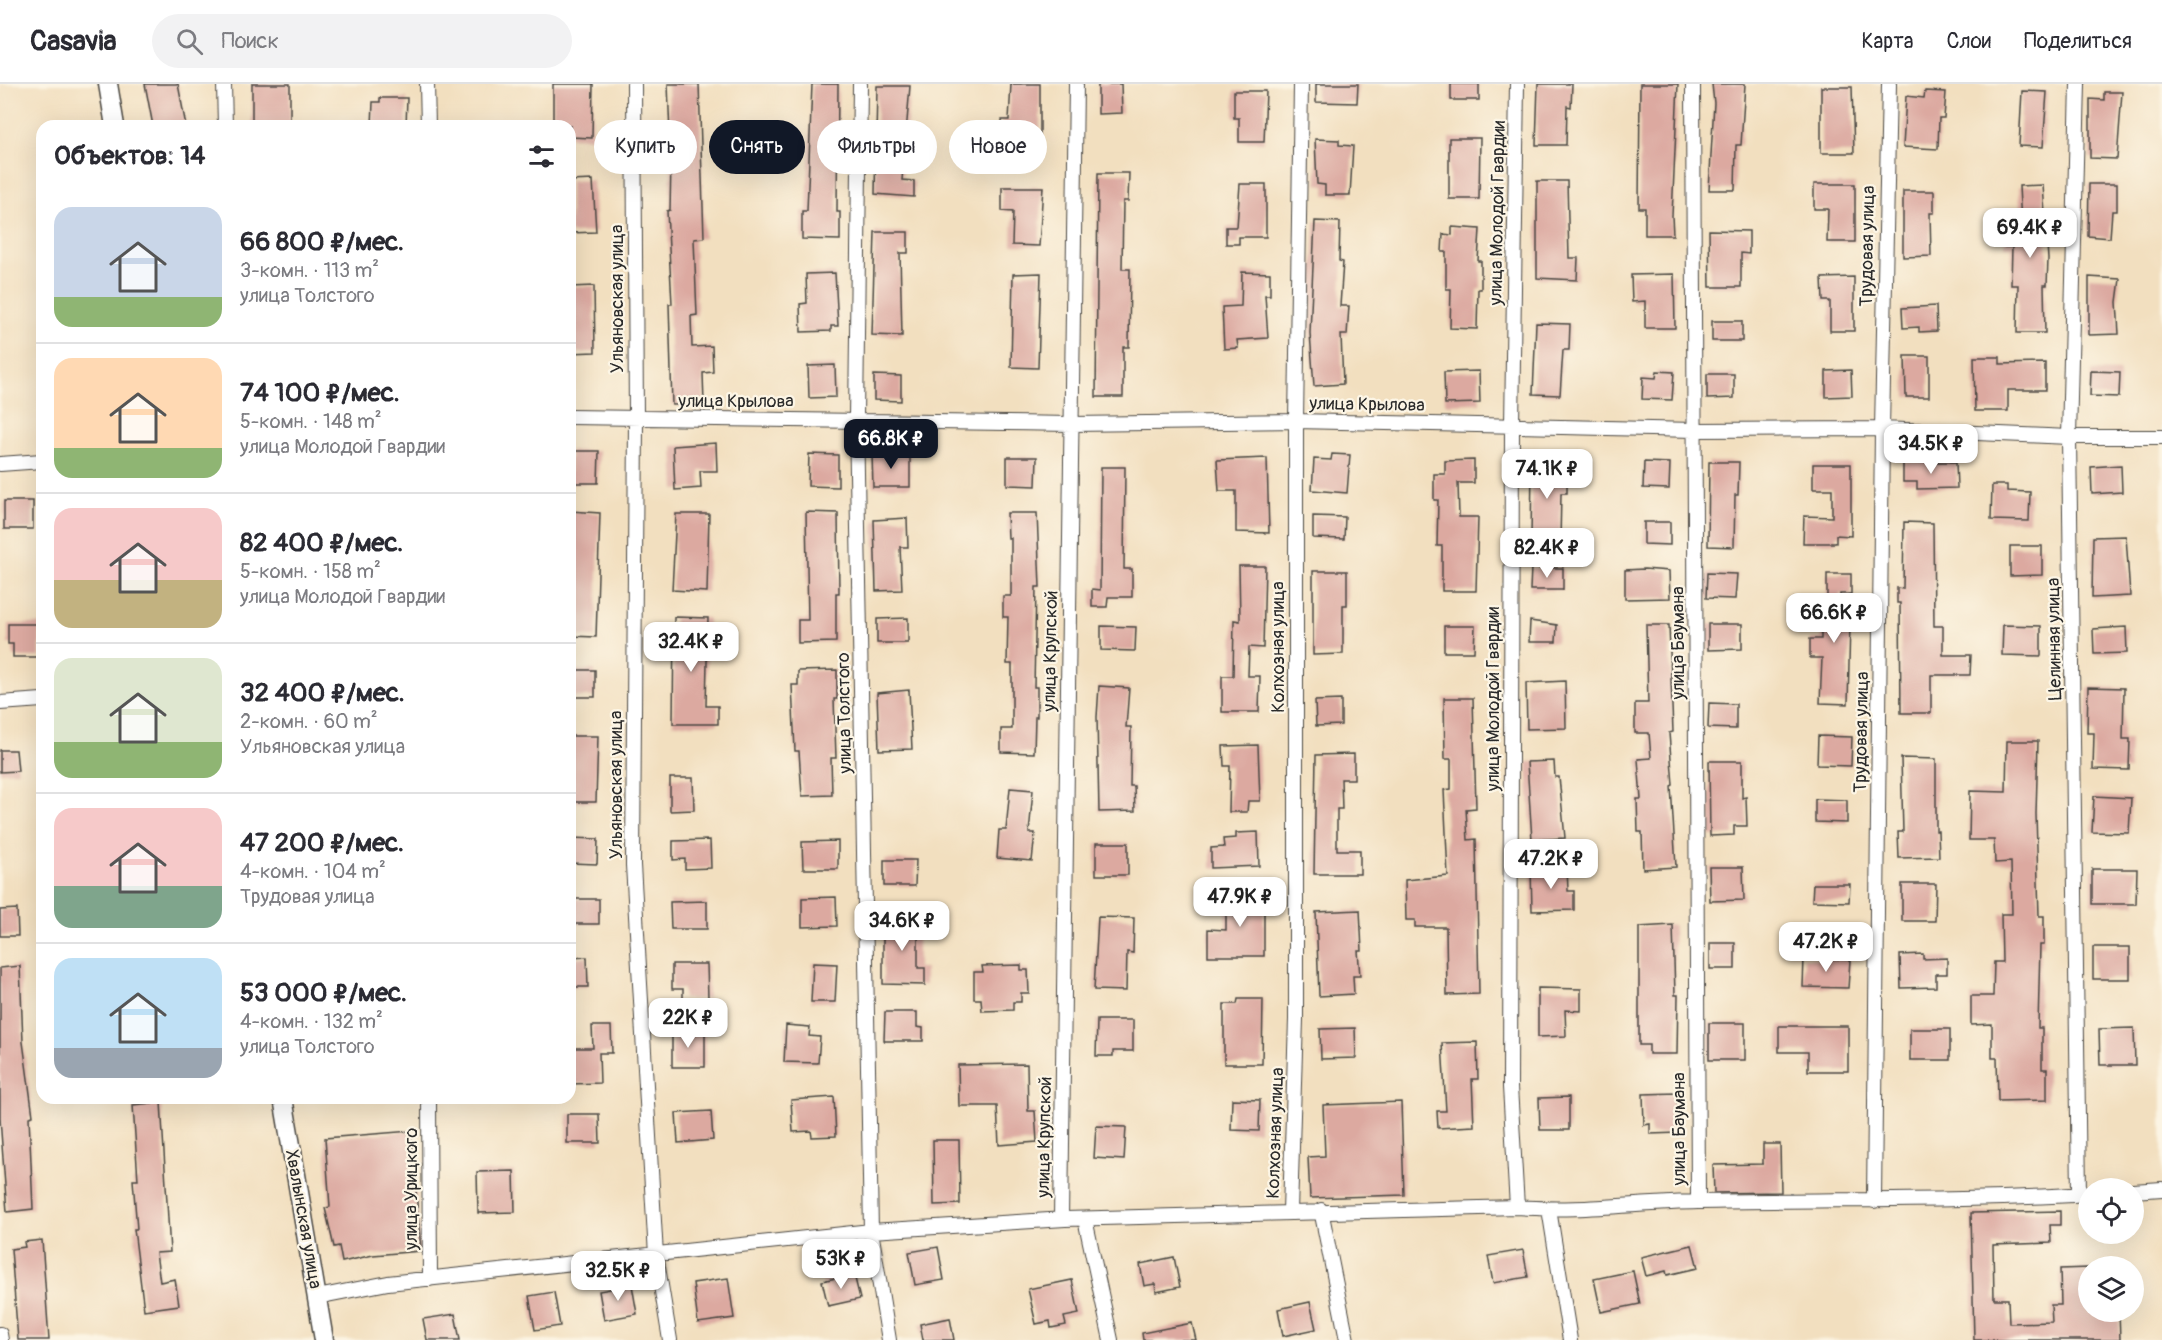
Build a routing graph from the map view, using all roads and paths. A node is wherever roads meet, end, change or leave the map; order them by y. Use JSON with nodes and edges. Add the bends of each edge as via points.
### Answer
{"nodes":[{"id":1,"x":108,"y":84,"type":"edge"},
{"id":2,"x":224,"y":84,"type":"edge"},
{"id":3,"x":427,"y":84,"type":"edge"},
{"id":4,"x":634,"y":84,"type":"edge"},
{"id":5,"x":860,"y":84,"type":"edge"},
{"id":6,"x":1076,"y":84,"type":"edge"},
{"id":7,"x":1301,"y":84,"type":"edge"},
{"id":8,"x":1517,"y":84,"type":"edge"},
{"id":9,"x":1693,"y":84,"type":"edge"},
{"id":10,"x":1888,"y":84,"type":"edge"},
{"id":11,"x":2078,"y":84,"type":"edge"},
{"id":12,"x":114,"y":120,"type":"edge"},
{"id":13,"x":225,"y":120,"type":"edge"},
{"id":14,"x":428,"y":120,"type":"edge"},
{"id":15,"x":576,"y":417,"type":"edge"},
{"id":16,"x":636,"y":419,"type":"junction"},
{"id":17,"x":856,"y":420,"type":"junction"},
{"id":18,"x":1296,"y":420,"type":"junction"},
{"id":19,"x":1071,"y":424,"type":"junction"},
{"id":20,"x":1512,"y":426,"type":"junction"},
{"id":21,"x":1882,"y":429,"type":"junction"},
{"id":22,"x":1695,"y":430,"type":"junction"},
{"id":23,"x":2069,"y":437,"type":"junction"},
{"id":24,"x":2162,"y":437,"type":"edge"},
{"id":25,"x":36,"y":461,"type":"edge"},
{"id":26,"x":0,"y":464,"type":"edge"},
{"id":27,"x":36,"y":700,"type":"edge"},
{"id":28,"x":0,"y":703,"type":"edge"},
{"id":29,"x":284,"y":1104,"type":"edge"},
{"id":30,"x":429,"y":1104,"type":"edge"},
{"id":31,"x":2084,"y":1178,"type":"edge"},
{"id":32,"x":2162,"y":1189,"type":"edge"},
{"id":33,"x":2144,"y":1190,"type":"edge"},
{"id":34,"x":2078,"y":1194,"type":"edge"},
{"id":35,"x":1874,"y":1201,"type":"junction"},
{"id":36,"x":1698,"y":1202,"type":"junction"},
{"id":37,"x":1517,"y":1207,"type":"junction"},
{"id":38,"x":1549,"y":1209,"type":"junction"},
{"id":39,"x":1321,"y":1210,"type":"junction"},
{"id":40,"x":1290,"y":1211,"type":"junction"},
{"id":41,"x":1061,"y":1219,"type":"junction"},
{"id":42,"x":1085,"y":1219,"type":"junction"},
{"id":43,"x":871,"y":1231,"type":"junction"},
{"id":44,"x":656,"y":1255,"type":"junction"},
{"id":45,"x":430,"y":1279,"type":"junction"},
{"id":46,"x":317,"y":1297,"type":"junction"},
{"id":47,"x":0,"y":1334,"type":"edge"},
{"id":48,"x":1,"y":1340,"type":"edge"},
{"id":49,"x":324,"y":1340,"type":"edge"},
{"id":50,"x":670,"y":1340,"type":"edge"},
{"id":51,"x":889,"y":1340,"type":"edge"},
{"id":52,"x":1112,"y":1340,"type":"edge"},
{"id":53,"x":1347,"y":1340,"type":"edge"},
{"id":54,"x":1570,"y":1340,"type":"edge"}],
"edges":[{"from":1,"to":12,"type":"street"},
{"from":2,"to":13,"type":"street"},
{"from":3,"to":14,"type":"street"},
{"from":4,"to":16,"type":"street","name":"Ульяновская улица"},
{"from":5,"to":17,"type":"street","name":"улица Толстого"},
{"from":6,"to":19,"type":"street","name":"улица Крупской"},
{"from":7,"to":18,"type":"street","name":"Колхозная улица"},
{"from":8,"to":20,"type":"street","name":"улица Молодой Гвардии"},
{"from":9,"to":22,"type":"street","name":"улица Баумана"},
{"from":10,"to":21,"type":"street","name":"Трудовая улица"},
{"from":11,"to":23,"type":"street","name":"Целинная улица"},
{"from":15,"to":16,"type":"street","name":"улица Крылова"},
{"from":16,"to":17,"type":"street","name":"улица Крылова"},
{"from":16,"to":44,"type":"street","name":"Ульяновская улица","via":[[633,865]]},
{"from":17,"to":19,"type":"street","name":"улица Крылова"},
{"from":17,"to":43,"type":"street","name":"улица Толстого"},
{"from":18,"to":19,"type":"street","name":"улица Крылова"},
{"from":18,"to":20,"type":"street","name":"улица Крылова"},
{"from":18,"to":40,"type":"street","name":"Колхозная улица","via":[[1296,1019]]},
{"from":19,"to":41,"type":"street","name":"улица Крупской"},
{"from":20,"to":22,"type":"street","name":"улица Крылова"},
{"from":20,"to":37,"type":"street","name":"улица Молодой Гвардии","via":[[1510,1087]]},
{"from":21,"to":22,"type":"street","name":"улица Крылова"},
{"from":21,"to":23,"type":"street","name":"улица Крылова"},
{"from":21,"to":35,"type":"street","name":"Трудовая улица"},
{"from":22,"to":36,"type":"street","name":"улица Баумана"},
{"from":23,"to":24,"type":"street","name":"улица Крылова"},
{"from":23,"to":31,"type":"street","name":"Целинная улица"},
{"from":25,"to":26,"type":"street"},
{"from":27,"to":28,"type":"street"},
{"from":29,"to":46,"type":"street","name":"Хвалынская улица"},
{"from":30,"to":45,"type":"street","name":"улица Урицкого"},
{"from":32,"to":33,"type":"street"},
{"from":34,"to":35,"type":"street"},
{"from":35,"to":36,"type":"street"},
{"from":36,"to":38,"type":"street"},
{"from":37,"to":38,"type":"street"},
{"from":37,"to":39,"type":"street"},
{"from":38,"to":54,"type":"street"},
{"from":39,"to":40,"type":"street"},
{"from":39,"to":53,"type":"street"},
{"from":40,"to":42,"type":"street"},
{"from":41,"to":42,"type":"street"},
{"from":41,"to":43,"type":"street"},
{"from":42,"to":52,"type":"street"},
{"from":43,"to":44,"type":"street"},
{"from":43,"to":51,"type":"street","name":"улица Толстого"},
{"from":44,"to":45,"type":"street"},
{"from":44,"to":50,"type":"street","name":"Ульяновская улица"},
{"from":45,"to":46,"type":"street"},
{"from":46,"to":49,"type":"street","name":"Хвалынская улица"},
{"from":47,"to":48,"type":"street"}]}
